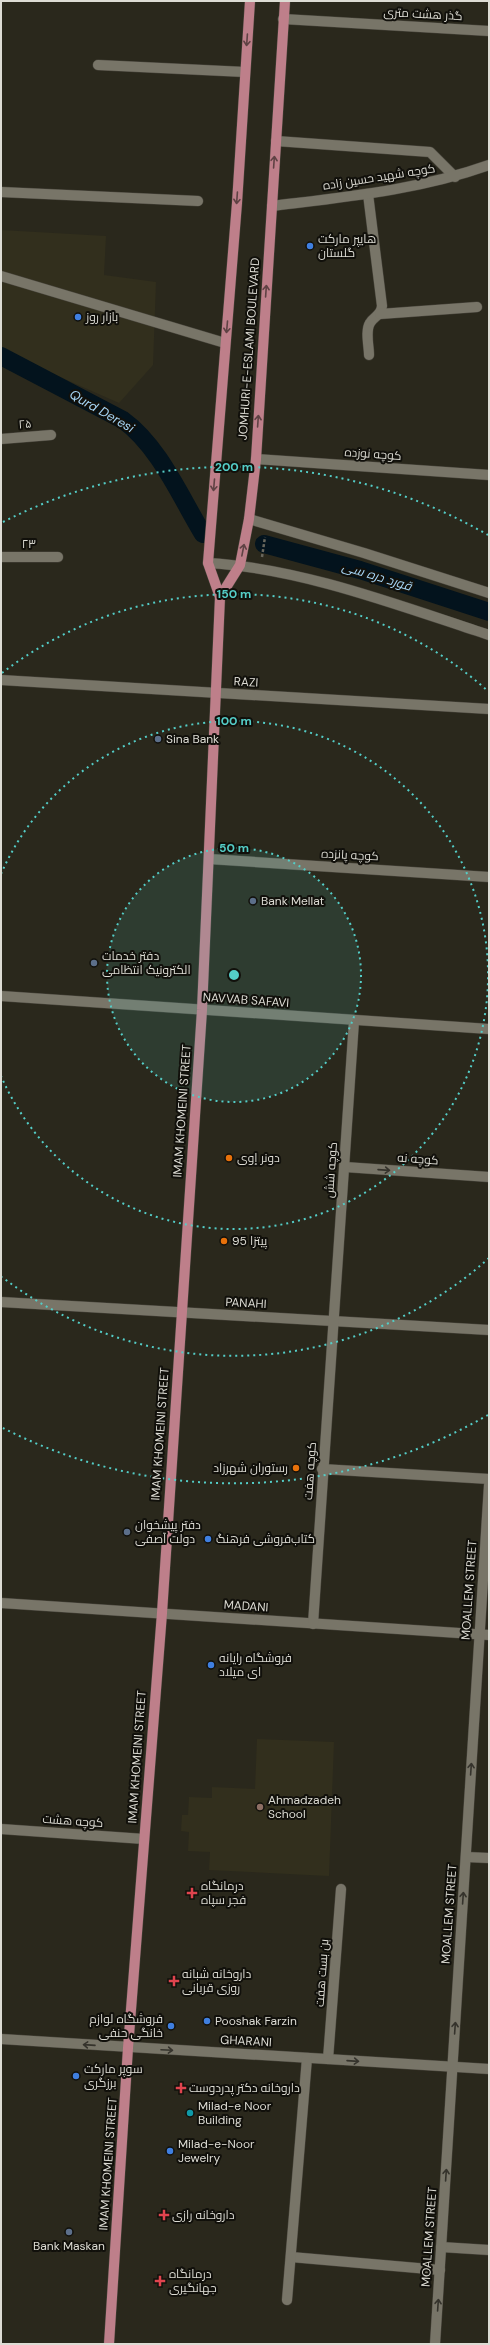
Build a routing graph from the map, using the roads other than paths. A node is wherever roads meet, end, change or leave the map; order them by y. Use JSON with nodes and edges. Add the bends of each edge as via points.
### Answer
{"nodes":[{"id":1,"x":250,"y":1,"type":"edge"},
{"id":2,"x":284,"y":1,"type":"edge"},
{"id":3,"x":283,"y":19,"type":"junction"},
{"id":4,"x":489,"y":31,"type":"edge"},
{"id":5,"x":98,"y":65,"type":"dead end"},
{"id":6,"x":245,"y":72,"type":"junction"},
{"id":7,"x":276,"y":141,"type":"junction"},
{"id":8,"x":489,"y":165,"type":"edge"},
{"id":9,"x":455,"y":178,"type":"junction"},
{"id":10,"x":1,"y":192,"type":"edge"},
{"id":11,"x":368,"y":194,"type":"junction"},
{"id":12,"x":198,"y":201,"type":"dead end"},
{"id":13,"x":272,"y":206,"type":"junction"},
{"id":14,"x":1,"y":276,"type":"edge"},
{"id":15,"x":477,"y":307,"type":"dead end"},
{"id":16,"x":380,"y":314,"type":"junction"},
{"id":17,"x":225,"y":343,"type":"junction"},
{"id":18,"x":369,"y":355,"type":"dead end"},
{"id":19,"x":51,"y":435,"type":"dead end"},
{"id":20,"x":1,"y":438,"type":"edge"},
{"id":21,"x":256,"y":459,"type":"junction"},
{"id":22,"x":489,"y":475,"type":"edge"},
{"id":23,"x":249,"y":519,"type":"junction"},
{"id":24,"x":1,"y":557,"type":"edge"},
{"id":25,"x":58,"y":557,"type":"dead end"},
{"id":26,"x":208,"y":563,"type":"junction"},
{"id":27,"x":240,"y":565,"type":"junction"},
{"id":28,"x":489,"y":593,"type":"edge"},
{"id":29,"x":220,"y":597,"type":"junction"},
{"id":30,"x":489,"y":634,"type":"edge"},
{"id":31,"x":1,"y":680,"type":"edge"},
{"id":32,"x":214,"y":693,"type":"junction"},
{"id":33,"x":489,"y":710,"type":"edge"},
{"id":34,"x":209,"y":859,"type":"junction"},
{"id":35,"x":489,"y":876,"type":"edge"},
{"id":36,"x":1,"y":996,"type":"edge"},
{"id":37,"x":202,"y":1010,"type":"junction"},
{"id":38,"x":354,"y":1020,"type":"junction"},
{"id":39,"x":489,"y":1029,"type":"edge"},
{"id":40,"x":345,"y":1167,"type":"junction"},
{"id":41,"x":489,"y":1177,"type":"edge"},
{"id":42,"x":1,"y":1302,"type":"edge"},
{"id":43,"x":182,"y":1313,"type":"junction"},
{"id":44,"x":335,"y":1321,"type":"junction"},
{"id":45,"x":489,"y":1330,"type":"edge"},
{"id":46,"x":322,"y":1469,"type":"junction"},
{"id":47,"x":489,"y":1479,"type":"edge"},
{"id":48,"x":489,"y":1485,"type":"edge"},
{"id":49,"x":1,"y":1603,"type":"edge"},
{"id":50,"x":162,"y":1614,"type":"junction"},
{"id":51,"x":313,"y":1624,"type":"junction"},
{"id":52,"x":484,"y":1635,"type":"edge"},
{"id":53,"x":1,"y":1829,"type":"edge"},
{"id":54,"x":144,"y":1839,"type":"junction"},
{"id":55,"x":466,"y":1857,"type":"junction"},
{"id":56,"x":489,"y":1858,"type":"edge"},
{"id":57,"x":341,"y":1889,"type":"dead end"},
{"id":58,"x":1,"y":2039,"type":"edge"},
{"id":59,"x":128,"y":2048,"type":"junction"},
{"id":60,"x":307,"y":2058,"type":"junction"},
{"id":61,"x":328,"y":2059,"type":"junction"},
{"id":62,"x":453,"y":2067,"type":"junction"},
{"id":63,"x":489,"y":2069,"type":"edge"},
{"id":64,"x":441,"y":2247,"type":"junction"},
{"id":65,"x":489,"y":2250,"type":"edge"},
{"id":66,"x":291,"y":2257,"type":"junction"},
{"id":67,"x":440,"y":2270,"type":"junction"},
{"id":68,"x":287,"y":2300,"type":"dead end"},
{"id":69,"x":109,"y":2344,"type":"edge"},
{"id":70,"x":435,"y":2344,"type":"edge"}],
"edges":[{"from":1,"to":6,"type":"main road","name":"JOMHURI-E-ESLAMI BOULEVARD","one_way":true},
{"from":2,"to":3,"type":"main road","name":"JOMHURI-E-ESLAMI BOULEVARD"},
{"from":3,"to":4,"type":"street","name":"گذر هشت متری"},
{"from":3,"to":7,"type":"main road","name":"JOMHURI-E-ESLAMI BOULEVARD"},
{"from":5,"to":6,"type":"street"},
{"from":6,"to":17,"type":"main road","name":"JOMHURI-E-ESLAMI BOULEVARD","one_way":true},
{"from":7,"to":9,"type":"street","via":[[430,152]]},
{"from":13,"to":7,"type":"main road","name":"JOMHURI-E-ESLAMI BOULEVARD","one_way":true},
{"from":8,"to":9,"type":"street","name":"کوچه شهید حسین زاده"},
{"from":9,"to":11,"type":"street","name":"کوچه شهید حسین زاده"},
{"from":10,"to":12,"type":"street"},
{"from":11,"to":13,"type":"street","name":"کوچه شهید حسین زاده"},
{"from":11,"to":16,"type":"street","via":[[382,306]]},
{"from":21,"to":13,"type":"main road","name":"JOMHURI-E-ESLAMI BOULEVARD","one_way":true},
{"from":14,"to":17,"type":"street"},
{"from":15,"to":16,"type":"street"},
{"from":16,"to":18,"type":"street","via":[[368,327]]},
{"from":17,"to":26,"type":"main road","name":"JOMHURI-E-ESLAMI BOULEVARD","one_way":true},
{"from":19,"to":20,"type":"street","name":"۲۵"},
{"from":21,"to":22,"type":"street","name":"کوچه نوزده"},
{"from":21,"to":23,"type":"main road","name":"JOMHURI-E-ESLAMI BOULEVARD"},
{"from":27,"to":23,"type":"main road","name":"JOMHURI-E-ESLAMI BOULEVARD","one_way":true},
{"from":23,"to":28,"type":"street"},
{"from":24,"to":25,"type":"street","name":"۲۳"},
{"from":26,"to":27,"type":"street"},
{"from":26,"to":29,"type":"main road","name":"JOMHURI-E-ESLAMI BOULEVARD"},
{"from":27,"to":29,"type":"main road","name":"JOMHURI-E-ESLAMI BOULEVARD"},
{"from":27,"to":30,"type":"street","via":[[354,591]]},
{"from":29,"to":32,"type":"main road","name":"IMAM KHOMEINI STREET"},
{"from":31,"to":32,"type":"street","name":"RAZI"},
{"from":32,"to":33,"type":"street","name":"RAZI"},
{"from":32,"to":34,"type":"main road","name":"IMAM KHOMEINI STREET"},
{"from":34,"to":35,"type":"street","name":"کوچه پانزده"},
{"from":34,"to":37,"type":"main road","name":"IMAM KHOMEINI STREET"},
{"from":36,"to":37,"type":"street","name":"NAVVAB SAFAVI"},
{"from":37,"to":38,"type":"street","name":"NAVVAB SAFAVI"},
{"from":37,"to":43,"type":"main road","name":"IMAM KHOMEINI STREET"},
{"from":38,"to":39,"type":"street","name":"NAVVAB SAFAVI"},
{"from":38,"to":40,"type":"street","name":"کوچه شش"},
{"from":40,"to":41,"type":"street","name":"کوچه نه","one_way":true},
{"from":40,"to":44,"type":"street","name":"کوچه شش"},
{"from":42,"to":43,"type":"street","name":"PANAHI"},
{"from":43,"to":44,"type":"street","name":"PANAHI"},
{"from":43,"to":50,"type":"main road","name":"IMAM KHOMEINI STREET"},
{"from":44,"to":45,"type":"street","name":"PANAHI"},
{"from":44,"to":46,"type":"street","name":"کوچه هفت"},
{"from":46,"to":47,"type":"street"},
{"from":46,"to":51,"type":"street","name":"کوچه هفت"},
{"from":48,"to":52,"type":"street","name":"MOALLEM STREET"},
{"from":49,"to":50,"type":"street","name":"MADANI"},
{"from":50,"to":51,"type":"street","name":"MADANI"},
{"from":50,"to":54,"type":"main road","name":"IMAM KHOMEINI STREET"},
{"from":51,"to":52,"type":"street","name":"MADANI"},
{"from":55,"to":52,"type":"street","name":"MOALLEM STREET","one_way":true},
{"from":53,"to":54,"type":"street","name":"کوچه هشت"},
{"from":54,"to":59,"type":"main road","name":"IMAM KHOMEINI STREET"},
{"from":55,"to":56,"type":"street"},
{"from":62,"to":55,"type":"street","name":"MOALLEM STREET","one_way":true},
{"from":57,"to":61,"type":"street","name":"بن بست هفت"},
{"from":59,"to":58,"type":"street","name":"GHARANI","one_way":true},
{"from":59,"to":60,"type":"street","name":"GHARANI","one_way":true},
{"from":59,"to":69,"type":"main road","name":"IMAM KHOMEINI STREET"},
{"from":60,"to":61,"type":"street","name":"GHARANI"},
{"from":60,"to":66,"type":"street"},
{"from":61,"to":62,"type":"street","name":"GHARANI","one_way":true},
{"from":62,"to":63,"type":"street","name":"GHARANI"},
{"from":64,"to":62,"type":"street","name":"MOALLEM STREET","one_way":true},
{"from":64,"to":65,"type":"street"},
{"from":64,"to":67,"type":"street","name":"MOALLEM STREET"},
{"from":66,"to":67,"type":"street"},
{"from":66,"to":68,"type":"street"},
{"from":70,"to":67,"type":"street","name":"MOALLEM STREET","one_way":true}]}
